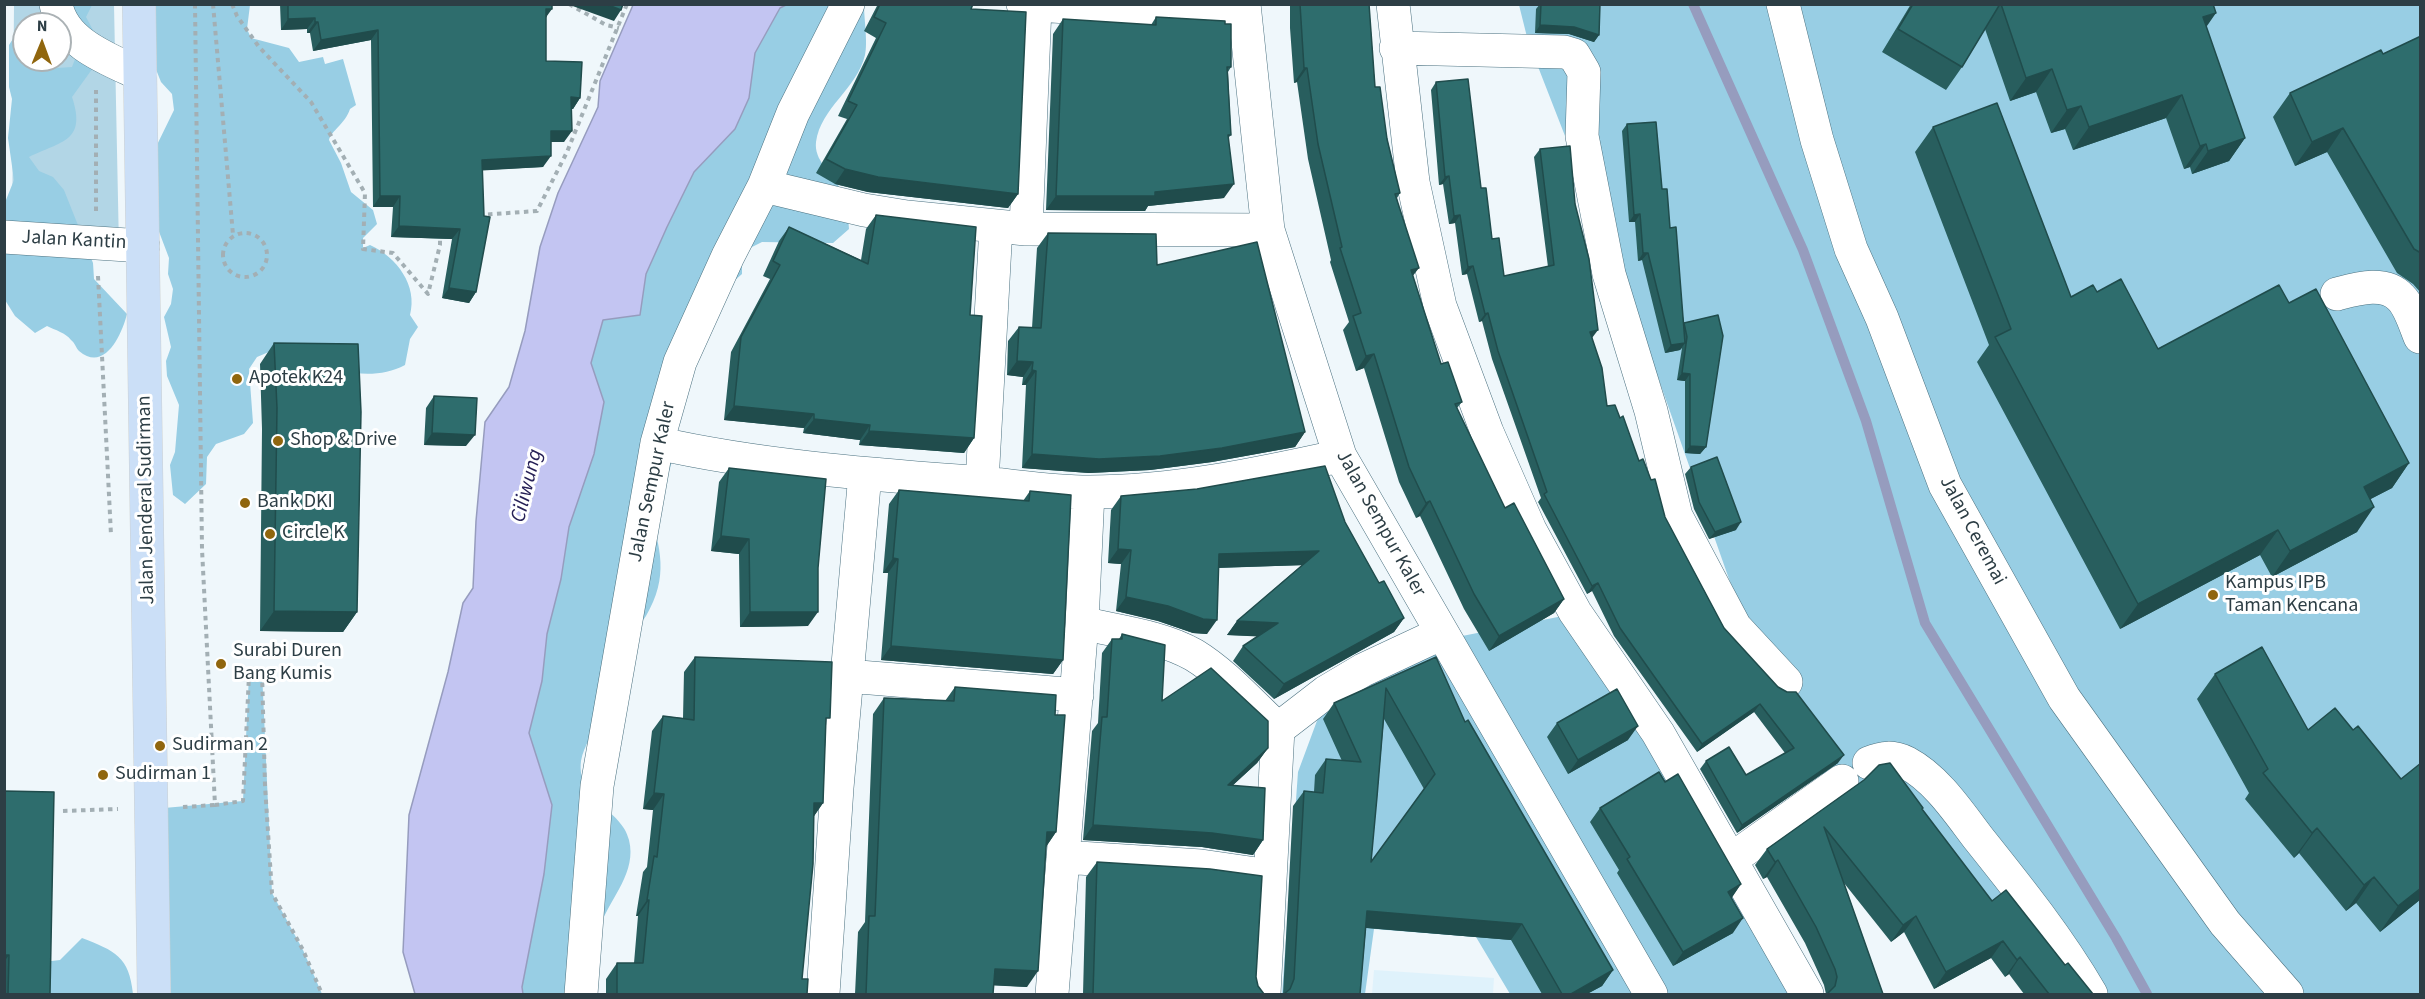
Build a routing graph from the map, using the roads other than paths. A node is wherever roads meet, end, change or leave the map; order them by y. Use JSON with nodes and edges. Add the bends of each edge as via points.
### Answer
{"nodes":[{"id":1,"x":56,"y":4,"type":"edge"},
{"id":2,"x":139,"y":4,"type":"edge"},
{"id":3,"x":848,"y":4,"type":"edge"},
{"id":4,"x":1393,"y":4,"type":"edge"},
{"id":5,"x":1783,"y":4,"type":"edge"},
{"id":6,"x":1029,"y":5,"type":"edge"},
{"id":7,"x":1244,"y":12,"type":"edge"},
{"id":8,"x":1396,"y":48,"type":"junction"},
{"id":9,"x":140,"y":74,"type":"junction"},
{"id":10,"x":764,"y":186,"type":"junction"},
{"id":11,"x":1011,"y":227,"type":"junction"},
{"id":12,"x":1268,"y":230,"type":"junction"},
{"id":13,"x":4,"y":237,"type":"edge"},
{"id":14,"x":143,"y":246,"type":"junction"},
{"id":15,"x":2337,"y":294,"type":"dead end"},
{"id":16,"x":2421,"y":337,"type":"edge"},
{"id":17,"x":657,"y":443,"type":"junction"},
{"id":18,"x":1340,"y":456,"type":"junction"},
{"id":19,"x":865,"y":474,"type":"junction"},
{"id":20,"x":982,"y":483,"type":"junction"},
{"id":21,"x":1088,"y":492,"type":"junction"},
{"id":22,"x":1082,"y":622,"type":"junction"},
{"id":23,"x":1440,"y":634,"type":"junction"},
{"id":24,"x":847,"y":676,"type":"junction"},
{"id":25,"x":1786,"y":682,"type":"dead end"},
{"id":26,"x":1077,"y":695,"type":"junction"},
{"id":27,"x":1278,"y":729,"type":"junction"},
{"id":28,"x":1869,"y":764,"type":"dead end"},
{"id":29,"x":1842,"y":781,"type":"dead end"},
{"id":30,"x":1063,"y":857,"type":"junction"},
{"id":31,"x":1729,"y":861,"type":"junction"},
{"id":32,"x":1270,"y":876,"type":"junction"},
{"id":33,"x":154,"y":994,"type":"edge"},
{"id":34,"x":581,"y":994,"type":"edge"},
{"id":35,"x":823,"y":994,"type":"edge"},
{"id":36,"x":1052,"y":994,"type":"edge"},
{"id":37,"x":1264,"y":994,"type":"edge"},
{"id":38,"x":1651,"y":994,"type":"edge"},
{"id":39,"x":1808,"y":994,"type":"edge"},
{"id":40,"x":2091,"y":994,"type":"edge"},
{"id":41,"x":2286,"y":994,"type":"edge"}],
"edges":[{"from":1,"to":9,"type":"street","via":[[69,31],[96,53]]},
{"from":2,"to":9,"type":"main road","name":"Jalan Jenderal Sudirman"},
{"from":3,"to":10,"type":"street","name":"Jalan Sempur Kaler","via":[[793,113]]},
{"from":4,"to":8,"type":"street"},
{"from":5,"to":41,"type":"street","name":"Jalan Ceremai","via":[[1851,249],[1882,318],[1945,486],[2064,698],[2225,924]]},
{"from":6,"to":7,"type":"street"},
{"from":6,"to":11,"type":"street"},
{"from":7,"to":12,"type":"street","name":"Jalan Sempur Kaler"},
{"from":8,"to":25,"type":"street","via":[[1564,52],[1579,60],[1584,72],[1582,136],[1609,274],[1651,411],[1676,516],[1735,627]]},
{"from":8,"to":31,"type":"street","via":[[1413,182],[1440,306],[1487,432],[1530,530],[1575,612],[1658,733]]},
{"from":9,"to":14,"type":"main road","name":"Jalan Jenderal Sudirman"},
{"from":10,"to":11,"type":"street","via":[[864,210]]},
{"from":10,"to":17,"type":"street","name":"Jalan Sempur Kaler","via":[[680,362]]},
{"from":11,"to":12,"type":"street"},
{"from":11,"to":20,"type":"street"},
{"from":12,"to":18,"type":"street","name":"Jalan Sempur Kaler"},
{"from":13,"to":14,"type":"street","name":"Jalan Kantin"},
{"from":14,"to":33,"type":"main road","name":"Jalan Jenderal Sudirman"},
{"from":15,"to":16,"type":"street","via":[[2364,288],[2392,292],[2401,297]]},
{"from":17,"to":19,"type":"street"},
{"from":17,"to":34,"type":"street","name":"Jalan Sempur Kaler","via":[[597,786]]},
{"from":18,"to":21,"type":"street","via":[[1235,478]]},
{"from":18,"to":23,"type":"street","name":"Jalan Sempur Kaler"},
{"from":19,"to":20,"type":"street"},
{"from":19,"to":24,"type":"street"},
{"from":20,"to":21,"type":"street"},
{"from":21,"to":22,"type":"street"},
{"from":22,"to":26,"type":"street"},
{"from":22,"to":27,"type":"street","via":[[1165,643],[1193,655]]},
{"from":23,"to":27,"type":"street","via":[[1363,670],[1326,692]]},
{"from":23,"to":38,"type":"street","name":"Jalan Sempur Kaler"},
{"from":24,"to":26,"type":"street"},
{"from":24,"to":35,"type":"street"},
{"from":26,"to":30,"type":"street"},
{"from":27,"to":32,"type":"street"},
{"from":28,"to":40,"type":"street","via":[[1883,757],[1896,758],[1910,764],[1936,786],[2019,888]]},
{"from":29,"to":31,"type":"street"},
{"from":30,"to":32,"type":"street","via":[[1201,866]]},
{"from":30,"to":36,"type":"street"},
{"from":31,"to":39,"type":"street"},
{"from":32,"to":37,"type":"street"}]}
